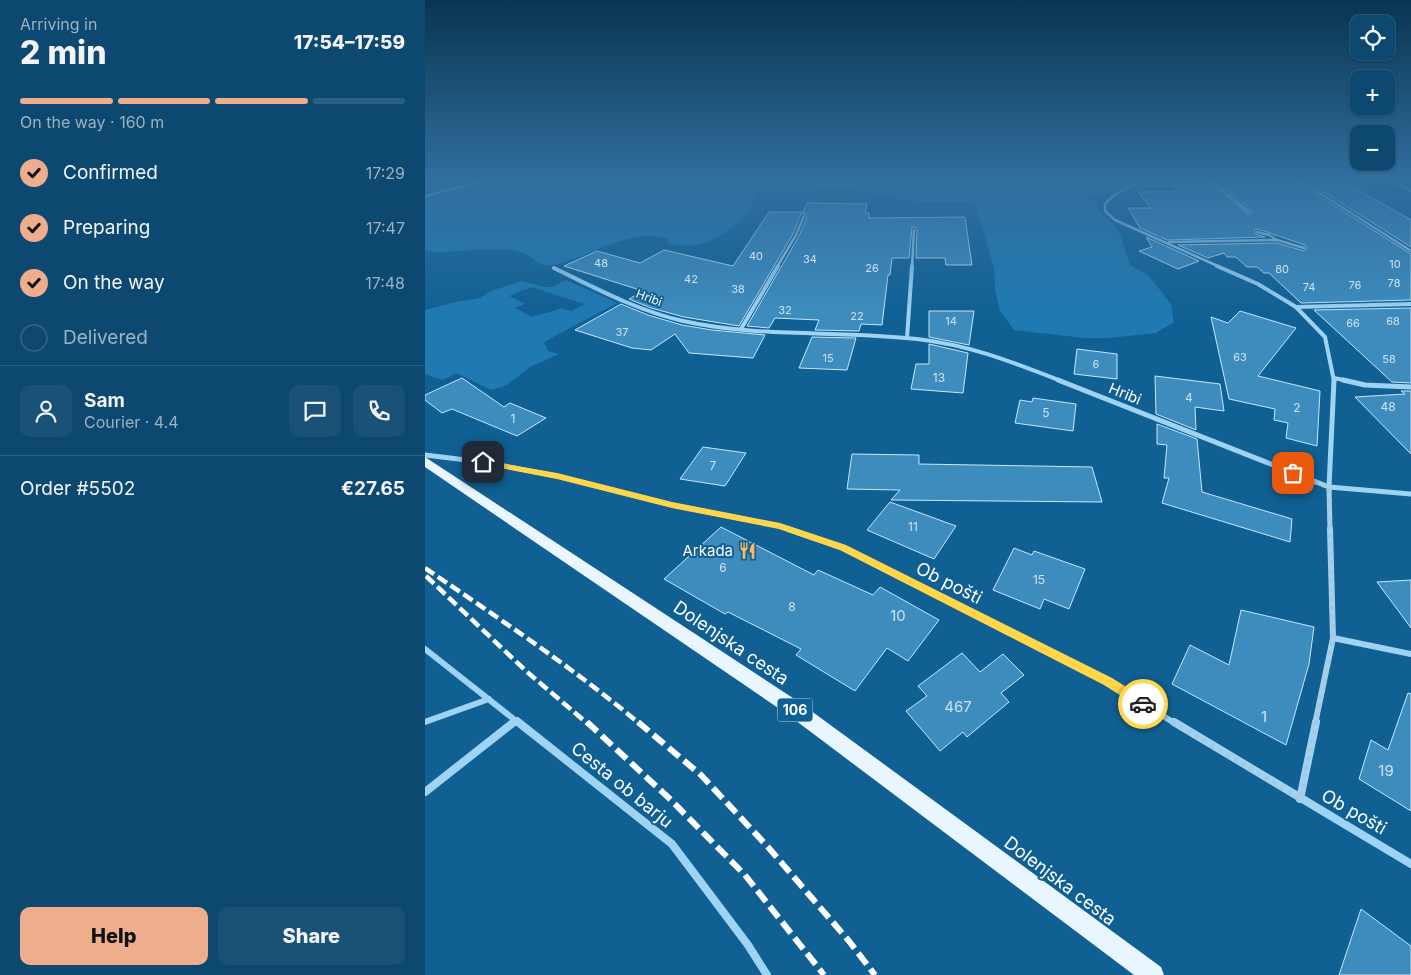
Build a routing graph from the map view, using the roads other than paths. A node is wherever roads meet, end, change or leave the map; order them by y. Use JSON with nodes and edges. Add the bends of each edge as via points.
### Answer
{"nodes":[{"id":1,"x":801,"y":224,"type":"edge"},
{"id":2,"x":1123,"y":224,"type":"edge"},
{"id":3,"x":1368,"y":224,"type":"edge"},
{"id":4,"x":914,"y":230,"type":"dead end"},
{"id":5,"x":1257,"y":232,"type":"dead end"},
{"id":6,"x":1277,"y":240,"type":"junction"},
{"id":7,"x":1166,"y":242,"type":"junction"},
{"id":8,"x":1304,"y":248,"type":"dead end"},
{"id":9,"x":1411,"y":251,"type":"edge"},
{"id":10,"x":554,"y":268,"type":"dead end"},
{"id":11,"x":1411,"y":304,"type":"edge"},
{"id":12,"x":1295,"y":307,"type":"junction"},
{"id":13,"x":741,"y":329,"type":"junction"},
{"id":14,"x":907,"y":338,"type":"junction"},
{"id":15,"x":1334,"y":378,"type":"junction"},
{"id":16,"x":1411,"y":387,"type":"edge"},
{"id":17,"x":425,"y":455,"type":"edge"},
{"id":18,"x":425,"y":461,"type":"edge"},
{"id":19,"x":1329,"y":487,"type":"junction"},
{"id":20,"x":1411,"y":494,"type":"edge"},
{"id":21,"x":1333,"y":638,"type":"junction"},
{"id":22,"x":425,"y":649,"type":"edge"},
{"id":23,"x":1411,"y":654,"type":"edge"},
{"id":24,"x":489,"y":699,"type":"junction"},
{"id":25,"x":517,"y":720,"type":"junction"},
{"id":26,"x":425,"y":722,"type":"edge"},
{"id":27,"x":425,"y":792,"type":"edge"},
{"id":28,"x":1300,"y":799,"type":"junction"},
{"id":29,"x":1411,"y":864,"type":"edge"},
{"id":30,"x":767,"y":975,"type":"edge"},
{"id":31,"x":1153,"y":975,"type":"edge"}],
"edges":[{"from":1,"to":13,"type":"street"},
{"from":2,"to":7,"type":"street"},
{"from":3,"to":9,"type":"street"},
{"from":4,"to":14,"type":"street"},
{"from":5,"to":6,"type":"street"},
{"from":6,"to":7,"type":"street"},
{"from":6,"to":8,"type":"street"},
{"from":7,"to":12,"type":"street","via":[[1257,284]]},
{"from":10,"to":13,"type":"street","name":"Hribi","via":[[658,313],[697,324]]},
{"from":11,"to":12,"type":"street"},
{"from":12,"to":15,"type":"street","via":[[1325,337]]},
{"from":13,"to":14,"type":"street","name":"Hribi","via":[[842,337]]},
{"from":14,"to":19,"type":"street","name":"Hribi","via":[[992,354]]},
{"from":15,"to":16,"type":"street","via":[[1365,385]]},
{"from":15,"to":19,"type":"street"},
{"from":17,"to":28,"type":"street","name":"Ob pošti","via":[[557,476],[672,505],[780,526],[843,548],[1108,682]]},
{"from":18,"to":31,"type":"main road","name":"Dolenjska cesta","number":"106","via":[[793,708]]},
{"from":19,"to":20,"type":"street","name":"Hribi"},
{"from":19,"to":21,"type":"street"},
{"from":21,"to":23,"type":"street"},
{"from":21,"to":28,"type":"street"},
{"from":22,"to":24,"type":"street","name":"Cesta ob barju"},
{"from":24,"to":25,"type":"street","name":"Cesta ob barju"},
{"from":24,"to":26,"type":"street"},
{"from":25,"to":27,"type":"street"},
{"from":25,"to":30,"type":"street","name":"Cesta ob barju","via":[[672,844]]},
{"from":28,"to":29,"type":"street","name":"Ob pošti"}]}
